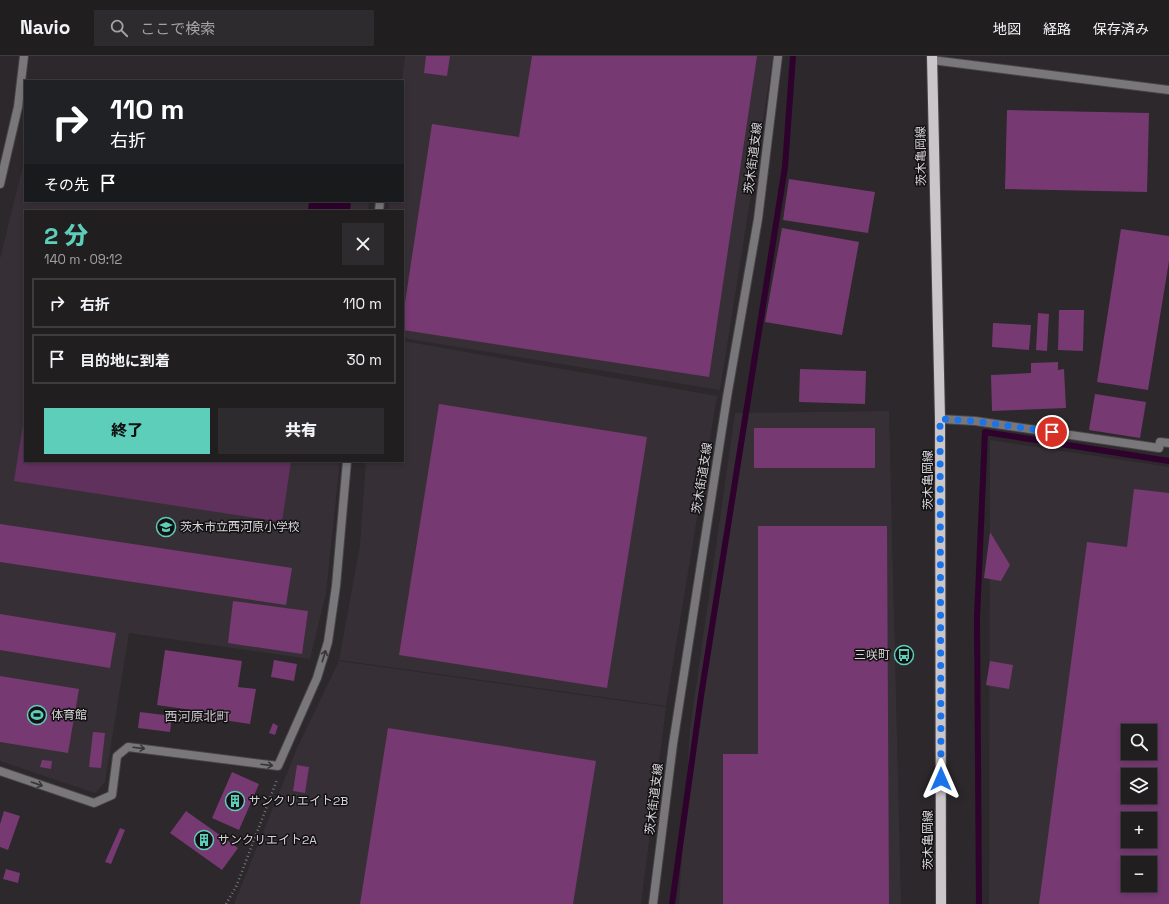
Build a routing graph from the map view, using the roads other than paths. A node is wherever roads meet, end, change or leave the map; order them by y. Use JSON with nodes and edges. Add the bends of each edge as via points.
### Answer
{"nodes":[{"id":1,"x":24,"y":56,"type":"edge"},
{"id":2,"x":778,"y":56,"type":"edge"},
{"id":3,"x":932,"y":57,"type":"edge"},
{"id":4,"x":1169,"y":90,"type":"edge"},
{"id":5,"x":21,"y":107,"type":"edge"},
{"id":6,"x":0,"y":184,"type":"edge"},
{"id":7,"x":940,"y":419,"type":"junction"},
{"id":8,"x":1169,"y":443,"type":"edge"},
{"id":9,"x":347,"y":462,"type":"edge"},
{"id":10,"x":0,"y":771,"type":"edge"},
{"id":11,"x":653,"y":904,"type":"edge"},
{"id":12,"x":941,"y":904,"type":"edge"}],
"edges":[{"from":1,"to":5,"type":"street"},
{"from":2,"to":11,"type":"street","name":"茨木街道支線","via":[[758,219],[727,397],[676,729]]},
{"from":3,"to":4,"type":"street"},
{"from":3,"to":7,"type":"main road","name":"茨木亀岡線"},
{"from":5,"to":6,"type":"street"},
{"from":7,"to":8,"type":"street","via":[[975,421],[1159,448],[1160,442]]},
{"from":7,"to":12,"type":"main road","name":"茨木亀岡線"},
{"from":10,"to":9,"type":"street","one_way":true,"via":[[94,803],[112,795],[117,756],[128,747],[278,766],[317,678],[328,642],[336,586]]}]}
